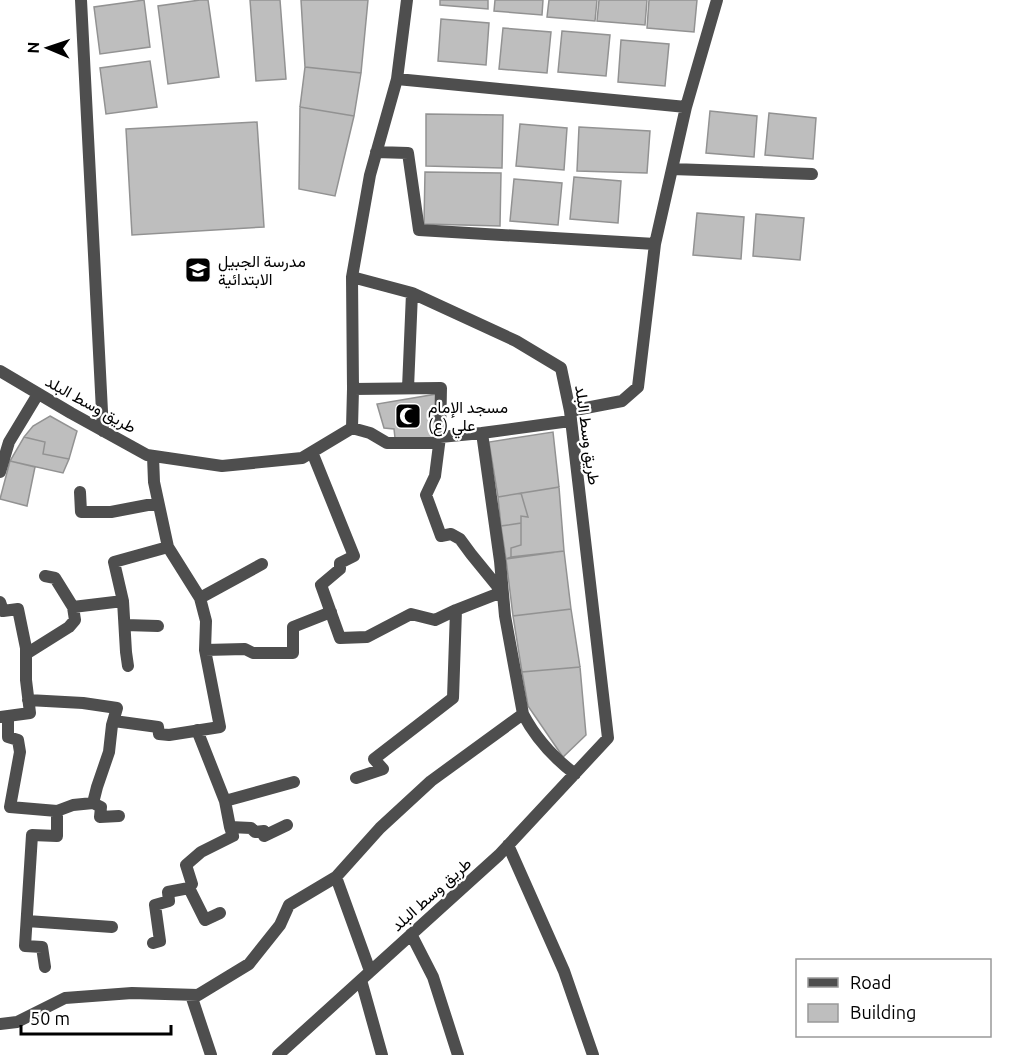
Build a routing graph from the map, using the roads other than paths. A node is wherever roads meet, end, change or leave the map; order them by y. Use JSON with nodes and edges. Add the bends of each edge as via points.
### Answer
{"nodes":[{"id":1,"x":81,"y":0,"type":"edge"},
{"id":2,"x":407,"y":0,"type":"edge"},
{"id":3,"x":717,"y":0,"type":"edge"},
{"id":4,"x":398,"y":79,"type":"junction"},
{"id":5,"x":686,"y":107,"type":"junction"},
{"id":6,"x":376,"y":152,"type":"junction"},
{"id":7,"x":672,"y":169,"type":"junction"},
{"id":8,"x":812,"y":174,"type":"dead end"},
{"id":9,"x":655,"y":243,"type":"junction"},
{"id":10,"x":352,"y":277,"type":"junction"},
{"id":11,"x":412,"y":293,"type":"junction"},
{"id":12,"x":0,"y":371,"type":"edge"},
{"id":13,"x":408,"y":388,"type":"junction"},
{"id":14,"x":353,"y":389,"type":"junction"},
{"id":15,"x":38,"y":394,"type":"junction"},
{"id":16,"x":570,"y":416,"type":"junction"},
{"id":17,"x":352,"y":428,"type":"junction"},
{"id":18,"x":104,"y":431,"type":"junction"},
{"id":19,"x":482,"y":433,"type":"junction"},
{"id":20,"x":440,"y":440,"type":"junction"},
{"id":21,"x":312,"y":452,"type":"junction"},
{"id":22,"x":153,"y":456,"type":"junction"},
{"id":23,"x":0,"y":472,"type":"edge"},
{"id":24,"x":80,"y":492,"type":"dead end"},
{"id":25,"x":158,"y":503,"type":"junction"},
{"id":26,"x":168,"y":547,"type":"junction"},
{"id":27,"x":262,"y":564,"type":"dead end"},
{"id":28,"x":45,"y":576,"type":"dead end"},
{"id":29,"x":502,"y":592,"type":"junction"},
{"id":30,"x":200,"y":598,"type":"junction"},
{"id":31,"x":123,"y":601,"type":"junction"},
{"id":32,"x":0,"y":602,"type":"edge"},
{"id":33,"x":73,"y":607,"type":"junction"},
{"id":34,"x":456,"y":610,"type":"junction"},
{"id":35,"x":331,"y":612,"type":"junction"},
{"id":36,"x":124,"y":625,"type":"junction"},
{"id":37,"x":158,"y":626,"type":"dead end"},
{"id":38,"x":206,"y":650,"type":"junction"},
{"id":39,"x":26,"y":654,"type":"junction"},
{"id":40,"x":128,"y":666,"type":"dead end"},
{"id":41,"x":28,"y":700,"type":"junction"},
{"id":42,"x":523,"y":714,"type":"junction"},
{"id":43,"x":4,"y":717,"type":"edge"},
{"id":44,"x":114,"y":721,"type":"junction"},
{"id":45,"x":197,"y":730,"type":"junction"},
{"id":46,"x":575,"y":774,"type":"junction"},
{"id":47,"x":356,"y":778,"type":"dead end"},
{"id":48,"x":294,"y":782,"type":"dead end"},
{"id":49,"x":225,"y":801,"type":"junction"},
{"id":50,"x":93,"y":803,"type":"junction"},
{"id":51,"x":57,"y":811,"type":"junction"},
{"id":52,"x":118,"y":816,"type":"dead end"},
{"id":53,"x":287,"y":825,"type":"dead end"},
{"id":54,"x":230,"y":827,"type":"junction"},
{"id":55,"x":508,"y":845,"type":"junction"},
{"id":56,"x":336,"y":876,"type":"junction"},
{"id":57,"x":189,"y":888,"type":"junction"},
{"id":58,"x":220,"y":913,"type":"dead end"},
{"id":59,"x":27,"y":921,"type":"junction"},
{"id":60,"x":112,"y":927,"type":"dead end"},
{"id":61,"x":411,"y":934,"type":"junction"},
{"id":62,"x":153,"y":942,"type":"dead end"},
{"id":63,"x":45,"y":967,"type":"dead end"},
{"id":64,"x":365,"y":975,"type":"junction"},
{"id":65,"x":191,"y":995,"type":"junction"},
{"id":66,"x":0,"y":1024,"type":"edge"},
{"id":67,"x":279,"y":1054,"type":"edge"},
{"id":68,"x":212,"y":1055,"type":"edge"},
{"id":69,"x":382,"y":1055,"type":"edge"},
{"id":70,"x":458,"y":1055,"type":"edge"},
{"id":71,"x":592,"y":1055,"type":"edge"}],
"edges":[{"from":1,"to":18,"type":"street"},
{"from":2,"to":4,"type":"street"},
{"from":3,"to":5,"type":"street"},
{"from":4,"to":5,"type":"street"},
{"from":4,"to":6,"type":"street"},
{"from":5,"to":7,"type":"street"},
{"from":6,"to":9,"type":"street","via":[[408,153],[419,230]]},
{"from":6,"to":10,"type":"street"},
{"from":7,"to":8,"type":"street"},
{"from":7,"to":9,"type":"street"},
{"from":9,"to":16,"type":"street","via":[[638,387],[622,401]]},
{"from":10,"to":11,"type":"street","name":"طريق وسط البلد"},
{"from":10,"to":14,"type":"street"},
{"from":11,"to":13,"type":"street"},
{"from":11,"to":16,"type":"street","name":"طريق وسط البلد","via":[[516,341],[561,368]]},
{"from":12,"to":15,"type":"street","name":"طريق وسط البلد"},
{"from":13,"to":14,"type":"street"},
{"from":13,"to":20,"type":"street","via":[[441,388]]},
{"from":14,"to":17,"type":"street"},
{"from":15,"to":18,"type":"street","name":"طريق وسط البلد"},
{"from":15,"to":23,"type":"street","via":[[9,442]]},
{"from":16,"to":19,"type":"street"},
{"from":16,"to":46,"type":"street","name":"طريق وسط البلد","via":[[608,738]]},
{"from":17,"to":20,"type":"street","via":[[387,443]]},
{"from":17,"to":21,"type":"street","name":"طريق وسط البلد"},
{"from":18,"to":22,"type":"street","name":"طريق وسط البلد"},
{"from":19,"to":20,"type":"street"},
{"from":19,"to":29,"type":"street"},
{"from":20,"to":29,"type":"street","via":[[435,476],[426,495],[441,536],[451,534],[460,539]]},
{"from":21,"to":22,"type":"street","name":"طريق وسط البلد","via":[[302,458],[222,466]]},
{"from":21,"to":35,"type":"street","via":[[354,556],[340,563],[340,569],[321,585]]},
{"from":22,"to":25,"type":"street"},
{"from":24,"to":25,"type":"street","via":[[81,512],[111,512]]},
{"from":25,"to":26,"type":"street"},
{"from":26,"to":30,"type":"street"},
{"from":26,"to":31,"type":"street","via":[[114,562]]},
{"from":27,"to":30,"type":"street"},
{"from":28,"to":33,"type":"street","via":[[55,578]]},
{"from":29,"to":34,"type":"street"},
{"from":29,"to":42,"type":"street"},
{"from":30,"to":38,"type":"street","via":[[206,621]]},
{"from":31,"to":33,"type":"street"},
{"from":31,"to":36,"type":"street"},
{"from":32,"to":39,"type":"street","via":[[3,611],[18,609]]},
{"from":33,"to":39,"type":"street","via":[[75,620],[69,627]]},
{"from":34,"to":35,"type":"street","via":[[435,620],[411,614],[358,638],[340,638]]},
{"from":34,"to":47,"type":"street","via":[[453,698],[374,759],[383,769]]},
{"from":35,"to":38,"type":"street","via":[[293,627],[293,653]]},
{"from":36,"to":37,"type":"street"},
{"from":36,"to":40,"type":"street"},
{"from":38,"to":45,"type":"street","via":[[220,727]]},
{"from":39,"to":41,"type":"street"},
{"from":41,"to":43,"type":"street","via":[[30,713]]},
{"from":41,"to":44,"type":"street","via":[[117,708]]},
{"from":42,"to":46,"type":"street","via":[[559,762]]},
{"from":42,"to":56,"type":"street","via":[[431,782],[380,828]]},
{"from":43,"to":51,"type":"street","via":[[8,737],[18,740],[20,752],[10,807]]},
{"from":44,"to":45,"type":"street","via":[[158,727],[159,734]]},
{"from":44,"to":50,"type":"street"},
{"from":45,"to":49,"type":"street"},
{"from":46,"to":55,"type":"street","name":"طريق وسط البلد"},
{"from":48,"to":49,"type":"street"},
{"from":49,"to":54,"type":"street"},
{"from":50,"to":51,"type":"street"},
{"from":50,"to":52,"type":"street","via":[[101,807],[100,817]]},
{"from":51,"to":59,"type":"street","via":[[57,836],[32,835]]},
{"from":53,"to":54,"type":"street","via":[[264,836],[264,831]]},
{"from":54,"to":57,"type":"street","via":[[233,836],[201,852],[186,865],[192,884]]},
{"from":55,"to":61,"type":"street","name":"طريق وسط البلد"},
{"from":55,"to":71,"type":"street","via":[[564,971]]},
{"from":56,"to":64,"type":"street"},
{"from":56,"to":65,"type":"street","via":[[289,905],[280,925],[249,964],[198,995]]},
{"from":57,"to":58,"type":"street","via":[[205,920]]},
{"from":57,"to":62,"type":"street","via":[[168,892],[169,902],[155,905],[160,941]]},
{"from":59,"to":60,"type":"street"},
{"from":59,"to":63,"type":"street","via":[[25,946],[42,947]]},
{"from":61,"to":64,"type":"street","name":"طريق وسط البلد"},
{"from":61,"to":70,"type":"street","via":[[433,977]]},
{"from":64,"to":67,"type":"street","name":"طريق وسط البلد"},
{"from":64,"to":69,"type":"street"},
{"from":65,"to":66,"type":"street","via":[[132,993],[65,998],[17,1022]]},
{"from":65,"to":68,"type":"street"}]}
